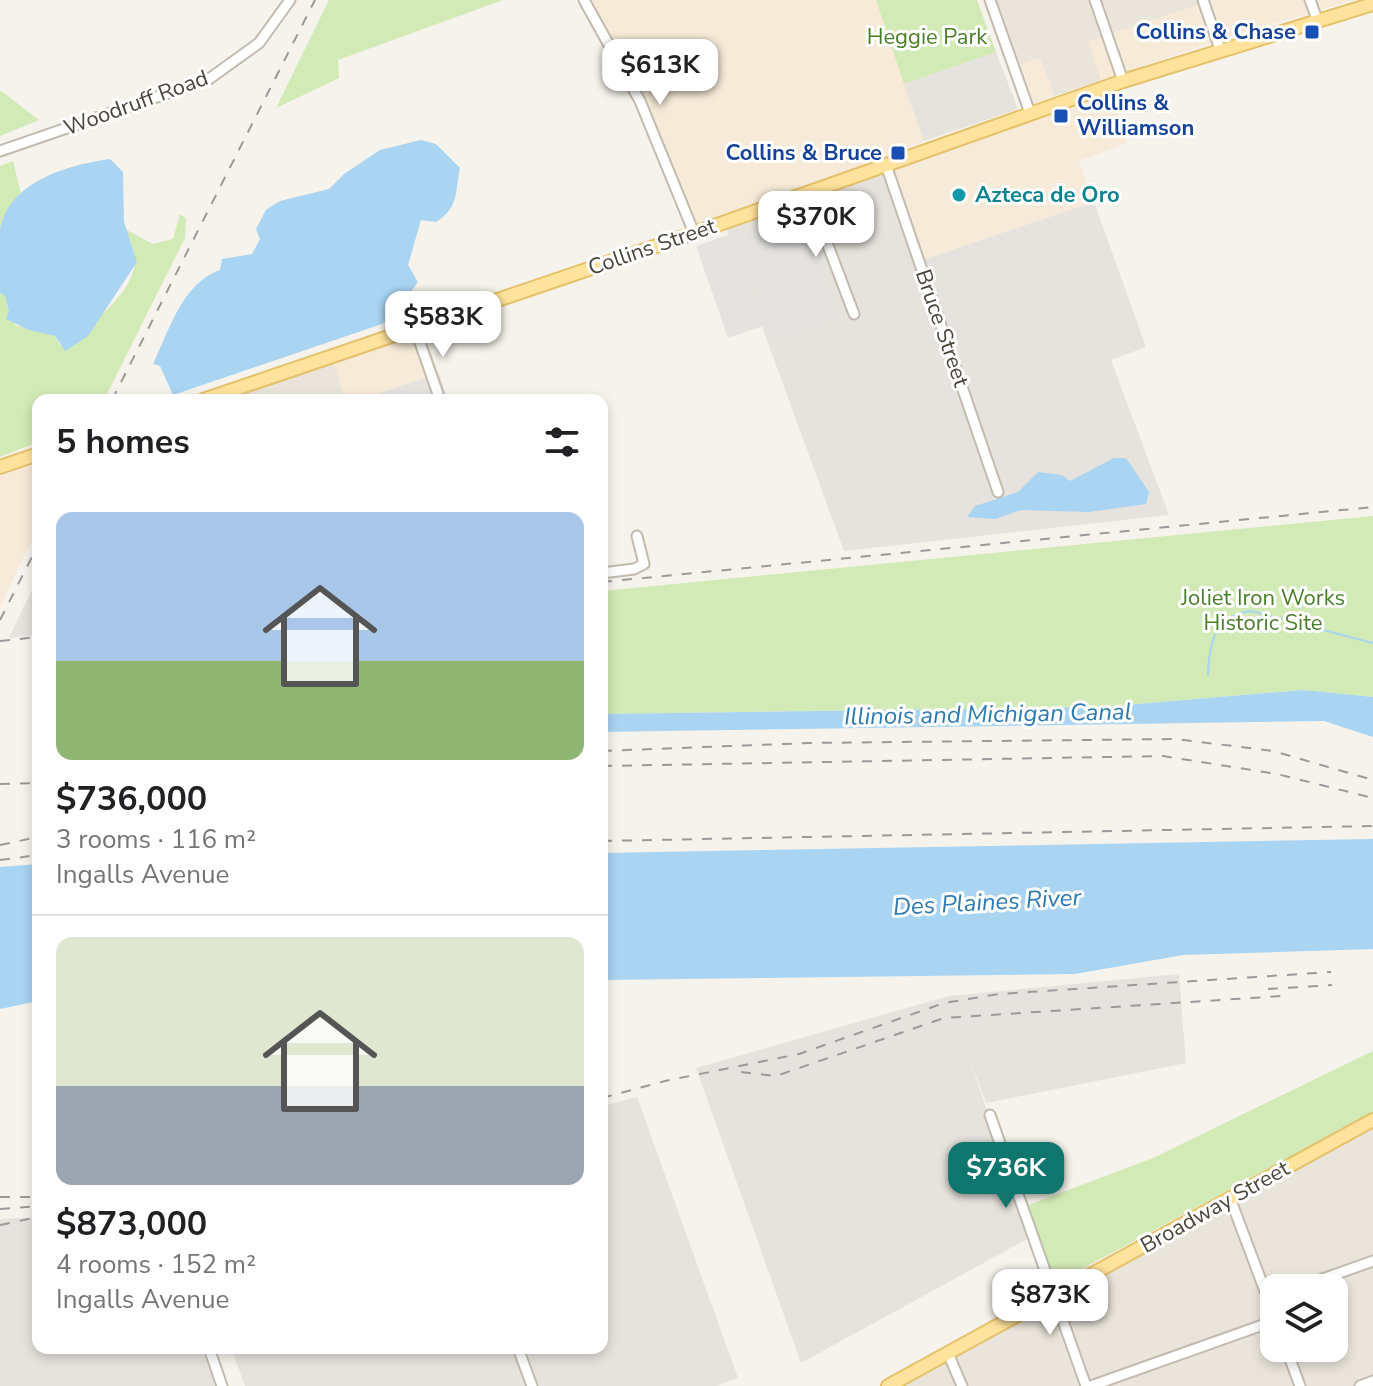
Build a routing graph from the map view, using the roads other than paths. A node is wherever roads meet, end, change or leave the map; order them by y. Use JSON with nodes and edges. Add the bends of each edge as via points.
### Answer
{"nodes":[{"id":1,"x":290,"y":0,"type":"edge"},
{"id":2,"x":584,"y":0,"type":"edge"},
{"id":3,"x":990,"y":0,"type":"edge"},
{"id":4,"x":1095,"y":0,"type":"edge"},
{"id":5,"x":1203,"y":0,"type":"edge"},
{"id":6,"x":1310,"y":0,"type":"edge"},
{"id":7,"x":1373,"y":4,"type":"edge"},
{"id":8,"x":1317,"y":19,"type":"junction"},
{"id":9,"x":1220,"y":49,"type":"junction"},
{"id":10,"x":1123,"y":81,"type":"junction"},
{"id":11,"x":1030,"y":113,"type":"junction"},
{"id":12,"x":0,"y":151,"type":"edge"},
{"id":13,"x":886,"y":165,"type":"junction"},
{"id":14,"x":808,"y":193,"type":"junction"},
{"id":15,"x":694,"y":233,"type":"junction"},
{"id":16,"x":854,"y":314,"type":"dead end"},
{"id":17,"x":415,"y":328,"type":"junction"},
{"id":18,"x":223,"y":394,"type":"edge"},
{"id":19,"x":438,"y":394,"type":"edge"},
{"id":20,"x":32,"y":456,"type":"edge"},
{"id":21,"x":0,"y":467,"type":"edge"},
{"id":22,"x":998,"y":492,"type":"dead end"},
{"id":23,"x":637,"y":536,"type":"dead end"},
{"id":24,"x":608,"y":572,"type":"edge"},
{"id":25,"x":990,"y":1115,"type":"dead end"},
{"id":26,"x":1373,"y":1120,"type":"edge"},
{"id":27,"x":1230,"y":1198,"type":"junction"},
{"id":28,"x":1373,"y":1261,"type":"edge"},
{"id":29,"x":1261,"y":1274,"type":"edge"},
{"id":30,"x":1336,"y":1274,"type":"edge"},
{"id":31,"x":1053,"y":1295,"type":"junction"},
{"id":32,"x":1260,"y":1323,"type":"edge"},
{"id":33,"x":948,"y":1353,"type":"junction"},
{"id":34,"x":211,"y":1354,"type":"edge"},
{"id":35,"x":520,"y":1354,"type":"edge"},
{"id":36,"x":1291,"y":1362,"type":"edge"},
{"id":37,"x":1373,"y":1381,"type":"edge"},
{"id":38,"x":222,"y":1386,"type":"edge"},
{"id":39,"x":532,"y":1386,"type":"edge"},
{"id":40,"x":888,"y":1386,"type":"edge"},
{"id":41,"x":962,"y":1386,"type":"edge"},
{"id":42,"x":1088,"y":1386,"type":"edge"},
{"id":43,"x":1300,"y":1386,"type":"edge"},
{"id":44,"x":1360,"y":1386,"type":"edge"}],
"edges":[{"from":1,"to":12,"type":"street","name":"Woodruff Road","via":[[259,43],[209,79]]},
{"from":2,"to":15,"type":"street","via":[[640,101]]},
{"from":3,"to":11,"type":"street"},
{"from":4,"to":10,"type":"street"},
{"from":5,"to":9,"type":"street"},
{"from":6,"to":8,"type":"street"},
{"from":7,"to":8,"type":"main road","name":"Collins Street"},
{"from":8,"to":9,"type":"main road","name":"Collins Street"},
{"from":9,"to":10,"type":"main road","name":"Collins Street"},
{"from":10,"to":11,"type":"main road","name":"Collins Street"},
{"from":11,"to":13,"type":"main road","name":"Collins Street"},
{"from":13,"to":14,"type":"main road","name":"Collins Street"},
{"from":13,"to":22,"type":"street","name":"Bruce Street"},
{"from":14,"to":15,"type":"main road","name":"Collins Street"},
{"from":14,"to":16,"type":"street"},
{"from":15,"to":17,"type":"main road","name":"Collins Street"},
{"from":17,"to":18,"type":"main road","name":"Collins Street"},
{"from":17,"to":19,"type":"street"},
{"from":20,"to":21,"type":"main road"},
{"from":23,"to":24,"type":"street","via":[[644,564]]},
{"from":25,"to":31,"type":"street"},
{"from":26,"to":27,"type":"main road","name":"Broadway Street"},
{"from":27,"to":29,"type":"street"},
{"from":27,"to":31,"type":"main road","name":"Broadway Street"},
{"from":28,"to":30,"type":"street"},
{"from":31,"to":33,"type":"main road","name":"Broadway Street"},
{"from":31,"to":42,"type":"street"},
{"from":32,"to":42,"type":"street"},
{"from":33,"to":40,"type":"main road","name":"Broadway Street"},
{"from":33,"to":41,"type":"street"},
{"from":34,"to":38,"type":"street"},
{"from":35,"to":39,"type":"street"},
{"from":36,"to":43,"type":"street"},
{"from":37,"to":44,"type":"street"}]}
